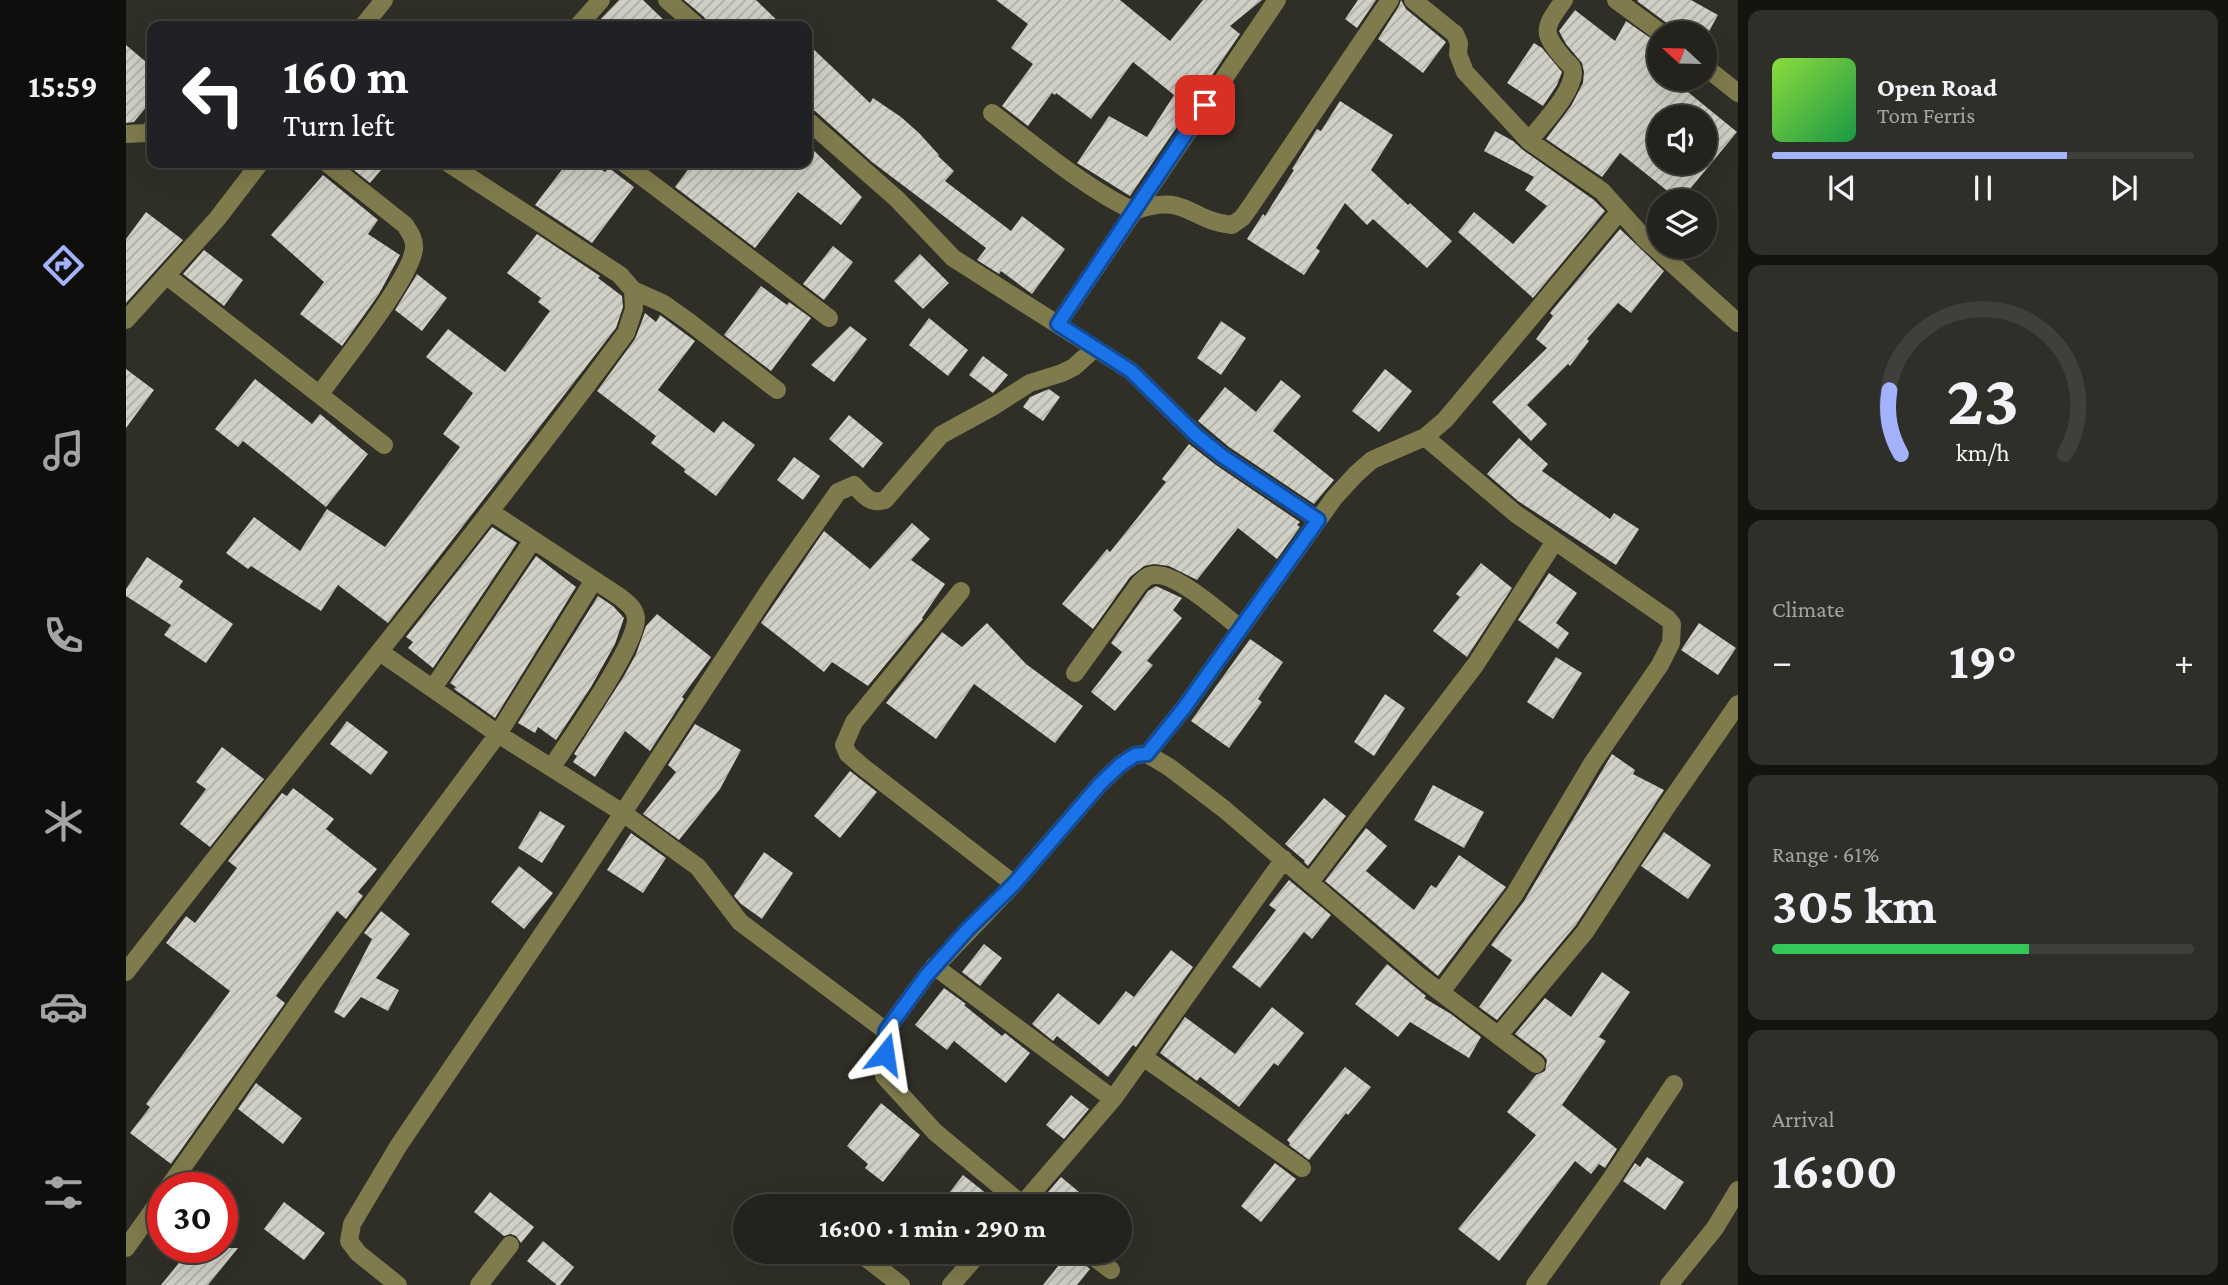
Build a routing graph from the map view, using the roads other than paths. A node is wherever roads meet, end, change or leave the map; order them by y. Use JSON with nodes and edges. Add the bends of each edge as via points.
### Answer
{"nodes":[{"id":1,"x":384,"y":0,"type":"edge"},
{"id":2,"x":601,"y":0,"type":"edge"},
{"id":3,"x":667,"y":0,"type":"edge"},
{"id":4,"x":1277,"y":0,"type":"edge"},
{"id":5,"x":1390,"y":0,"type":"edge"},
{"id":6,"x":1413,"y":0,"type":"edge"},
{"id":7,"x":1564,"y":0,"type":"edge"},
{"id":8,"x":1616,"y":0,"type":"edge"},
{"id":9,"x":367,"y":21,"type":"edge"},
{"id":10,"x":582,"y":21,"type":"edge"},
{"id":11,"x":691,"y":21,"type":"edge"},
{"id":12,"x":1647,"y":23,"type":"edge"},
{"id":13,"x":1717,"y":76,"type":"edge"},
{"id":14,"x":1738,"y":93,"type":"edge"},
{"id":15,"x":992,"y":113,"type":"dead end"},
{"id":16,"x":812,"y":124,"type":"edge"},
{"id":17,"x":147,"y":132,"type":"edge"},
{"id":18,"x":126,"y":134,"type":"edge"},
{"id":19,"x":1529,"y":141,"type":"junction"},
{"id":20,"x":256,"y":168,"type":"edge"},
{"id":21,"x":333,"y":168,"type":"edge"},
{"id":22,"x":456,"y":168,"type":"edge"},
{"id":23,"x":631,"y":168,"type":"edge"},
{"id":24,"x":1134,"y":211,"type":"junction"},
{"id":25,"x":1620,"y":211,"type":"junction"},
{"id":26,"x":167,"y":276,"type":"junction"},
{"id":27,"x":633,"y":290,"type":"junction"},
{"id":28,"x":829,"y":318,"type":"dead end"},
{"id":29,"x":126,"y":320,"type":"edge"},
{"id":30,"x":1738,"y":323,"type":"edge"},
{"id":31,"x":1058,"y":324,"type":"junction"},
{"id":32,"x":1095,"y":348,"type":"junction"},
{"id":33,"x":777,"y":390,"type":"dead end"},
{"id":34,"x":320,"y":394,"type":"junction"},
{"id":35,"x":1425,"y":437,"type":"junction"},
{"id":36,"x":384,"y":445,"type":"dead end"},
{"id":37,"x":491,"y":512,"type":"junction"},
{"id":38,"x":1318,"y":520,"type":"junction"},
{"id":39,"x":533,"y":540,"type":"junction"},
{"id":40,"x":1555,"y":541,"type":"junction"},
{"id":41,"x":594,"y":580,"type":"junction"},
{"id":42,"x":961,"y":591,"type":"dead end"},
{"id":43,"x":1240,"y":628,"type":"junction"},
{"id":44,"x":380,"y":652,"type":"junction"},
{"id":45,"x":1075,"y":673,"type":"dead end"},
{"id":46,"x":433,"y":688,"type":"junction"},
{"id":47,"x":1738,"y":704,"type":"edge"},
{"id":48,"x":498,"y":734,"type":"junction"},
{"id":49,"x":1147,"y":754,"type":"junction"},
{"id":50,"x":552,"y":767,"type":"junction"},
{"id":51,"x":623,"y":813,"type":"junction"},
{"id":52,"x":1284,"y":859,"type":"junction"},
{"id":53,"x":1310,"y":882,"type":"junction"},
{"id":54,"x":1014,"y":884,"type":"junction"},
{"id":55,"x":934,"y":966,"type":"junction"},
{"id":56,"x":126,"y":972,"type":"edge"},
{"id":57,"x":1441,"y":992,"type":"junction"},
{"id":58,"x":886,"y":1031,"type":"junction"},
{"id":59,"x":1499,"y":1035,"type":"junction"},
{"id":60,"x":1143,"y":1057,"type":"junction"},
{"id":61,"x":1536,"y":1064,"type":"dead end"},
{"id":62,"x":1674,"y":1084,"type":"dead end"},
{"id":63,"x":1113,"y":1099,"type":"junction"},
{"id":64,"x":1302,"y":1168,"type":"dead end"},
{"id":65,"x":179,"y":1172,"type":"edge"},
{"id":66,"x":1738,"y":1190,"type":"edge"},
{"id":67,"x":1009,"y":1194,"type":"edge"},
{"id":68,"x":1031,"y":1194,"type":"edge"},
{"id":69,"x":147,"y":1218,"type":"edge"},
{"id":70,"x":510,"y":1245,"type":"dead end"},
{"id":71,"x":126,"y":1248,"type":"edge"},
{"id":72,"x":874,"y":1264,"type":"edge"},
{"id":73,"x":970,"y":1264,"type":"edge"},
{"id":74,"x":1104,"y":1264,"type":"edge"},
{"id":75,"x":1111,"y":1269,"type":"dead end"},
{"id":76,"x":398,"y":1285,"type":"edge"},
{"id":77,"x":479,"y":1285,"type":"edge"},
{"id":78,"x":901,"y":1285,"type":"edge"},
{"id":79,"x":951,"y":1285,"type":"edge"},
{"id":80,"x":1535,"y":1285,"type":"edge"},
{"id":81,"x":1669,"y":1285,"type":"edge"}],
"edges":[{"from":1,"to":9,"type":"street"},
{"from":2,"to":10,"type":"street"},
{"from":3,"to":11,"type":"street"},
{"from":4,"to":24,"type":"street"},
{"from":5,"to":24,"type":"street","via":[[1242,218],[1224,224],[1166,203]]},
{"from":6,"to":19,"type":"street","via":[[1455,34],[1465,72]]},
{"from":7,"to":19,"type":"street","via":[[1547,28],[1548,36],[1573,68],[1573,77]]},
{"from":8,"to":12,"type":"street"},
{"from":13,"to":14,"type":"street"},
{"from":15,"to":24,"type":"street","via":[[1110,199]]},
{"from":16,"to":31,"type":"street","via":[[897,199],[953,258]]},
{"from":17,"to":18,"type":"street"},
{"from":19,"to":25,"type":"street","via":[[1602,191]]},
{"from":20,"to":26,"type":"street"},
{"from":21,"to":34,"type":"street","via":[[405,225],[415,248],[390,297]]},
{"from":22,"to":27,"type":"street","via":[[620,275]]},
{"from":23,"to":28,"type":"street"},
{"from":24,"to":31,"type":"street"},
{"from":25,"to":30,"type":"street"},
{"from":25,"to":35,"type":"street"},
{"from":26,"to":29,"type":"street"},
{"from":26,"to":34,"type":"street"},
{"from":27,"to":33,"type":"street","via":[[664,304]]},
{"from":27,"to":37,"type":"street","via":[[634,309],[626,332]]},
{"from":31,"to":32,"type":"street"},
{"from":32,"to":38,"type":"street","via":[[1131,371],[1222,456]]},
{"from":32,"to":51,"type":"street","via":[[1074,367],[1030,383],[941,435],[885,500],[867,499],[854,485],[838,492]]},
{"from":34,"to":36,"type":"street"},
{"from":35,"to":38,"type":"street","via":[[1373,460]]},
{"from":35,"to":40,"type":"street"},
{"from":37,"to":39,"type":"street"},
{"from":37,"to":44,"type":"street"},
{"from":38,"to":43,"type":"street"},
{"from":39,"to":41,"type":"street"},
{"from":39,"to":46,"type":"street"},
{"from":40,"to":53,"type":"street","via":[[1476,664]]},
{"from":40,"to":57,"type":"street","via":[[1668,619],[1671,643],[1593,761],[1514,895]]},
{"from":41,"to":48,"type":"street"},
{"from":41,"to":50,"type":"street","via":[[631,606],[635,624],[611,677]]},
{"from":42,"to":54,"type":"street","via":[[854,722],[844,745],[863,767]]},
{"from":43,"to":45,"type":"street","via":[[1188,588],[1167,577],[1148,576]]},
{"from":43,"to":49,"type":"street"},
{"from":44,"to":46,"type":"street"},
{"from":44,"to":56,"type":"street"},
{"from":46,"to":48,"type":"street"},
{"from":47,"to":59,"type":"street","via":[[1585,932]]},
{"from":48,"to":50,"type":"street"},
{"from":48,"to":65,"type":"street"},
{"from":49,"to":52,"type":"street"},
{"from":49,"to":54,"type":"street","via":[[1135,755],[1100,784]]},
{"from":50,"to":51,"type":"street"},
{"from":51,"to":58,"type":"street","via":[[698,867],[740,922]]},
{"from":51,"to":76,"type":"street","via":[[447,1071],[352,1224],[349,1241],[358,1253]]},
{"from":52,"to":53,"type":"street"},
{"from":52,"to":60,"type":"street"},
{"from":53,"to":57,"type":"street"},
{"from":54,"to":55,"type":"street"},
{"from":55,"to":58,"type":"street"},
{"from":55,"to":63,"type":"street"},
{"from":57,"to":59,"type":"street"},
{"from":58,"to":67,"type":"street","via":[[884,1076],[935,1132]]},
{"from":59,"to":61,"type":"street"},
{"from":60,"to":63,"type":"street"},
{"from":60,"to":64,"type":"street"},
{"from":62,"to":80,"type":"street"},
{"from":63,"to":68,"type":"street"},
{"from":66,"to":81,"type":"street","via":[[1715,1228]]},
{"from":69,"to":71,"type":"street"},
{"from":70,"to":77,"type":"street"},
{"from":72,"to":78,"type":"street"},
{"from":73,"to":79,"type":"street"},
{"from":74,"to":75,"type":"street"}]}
